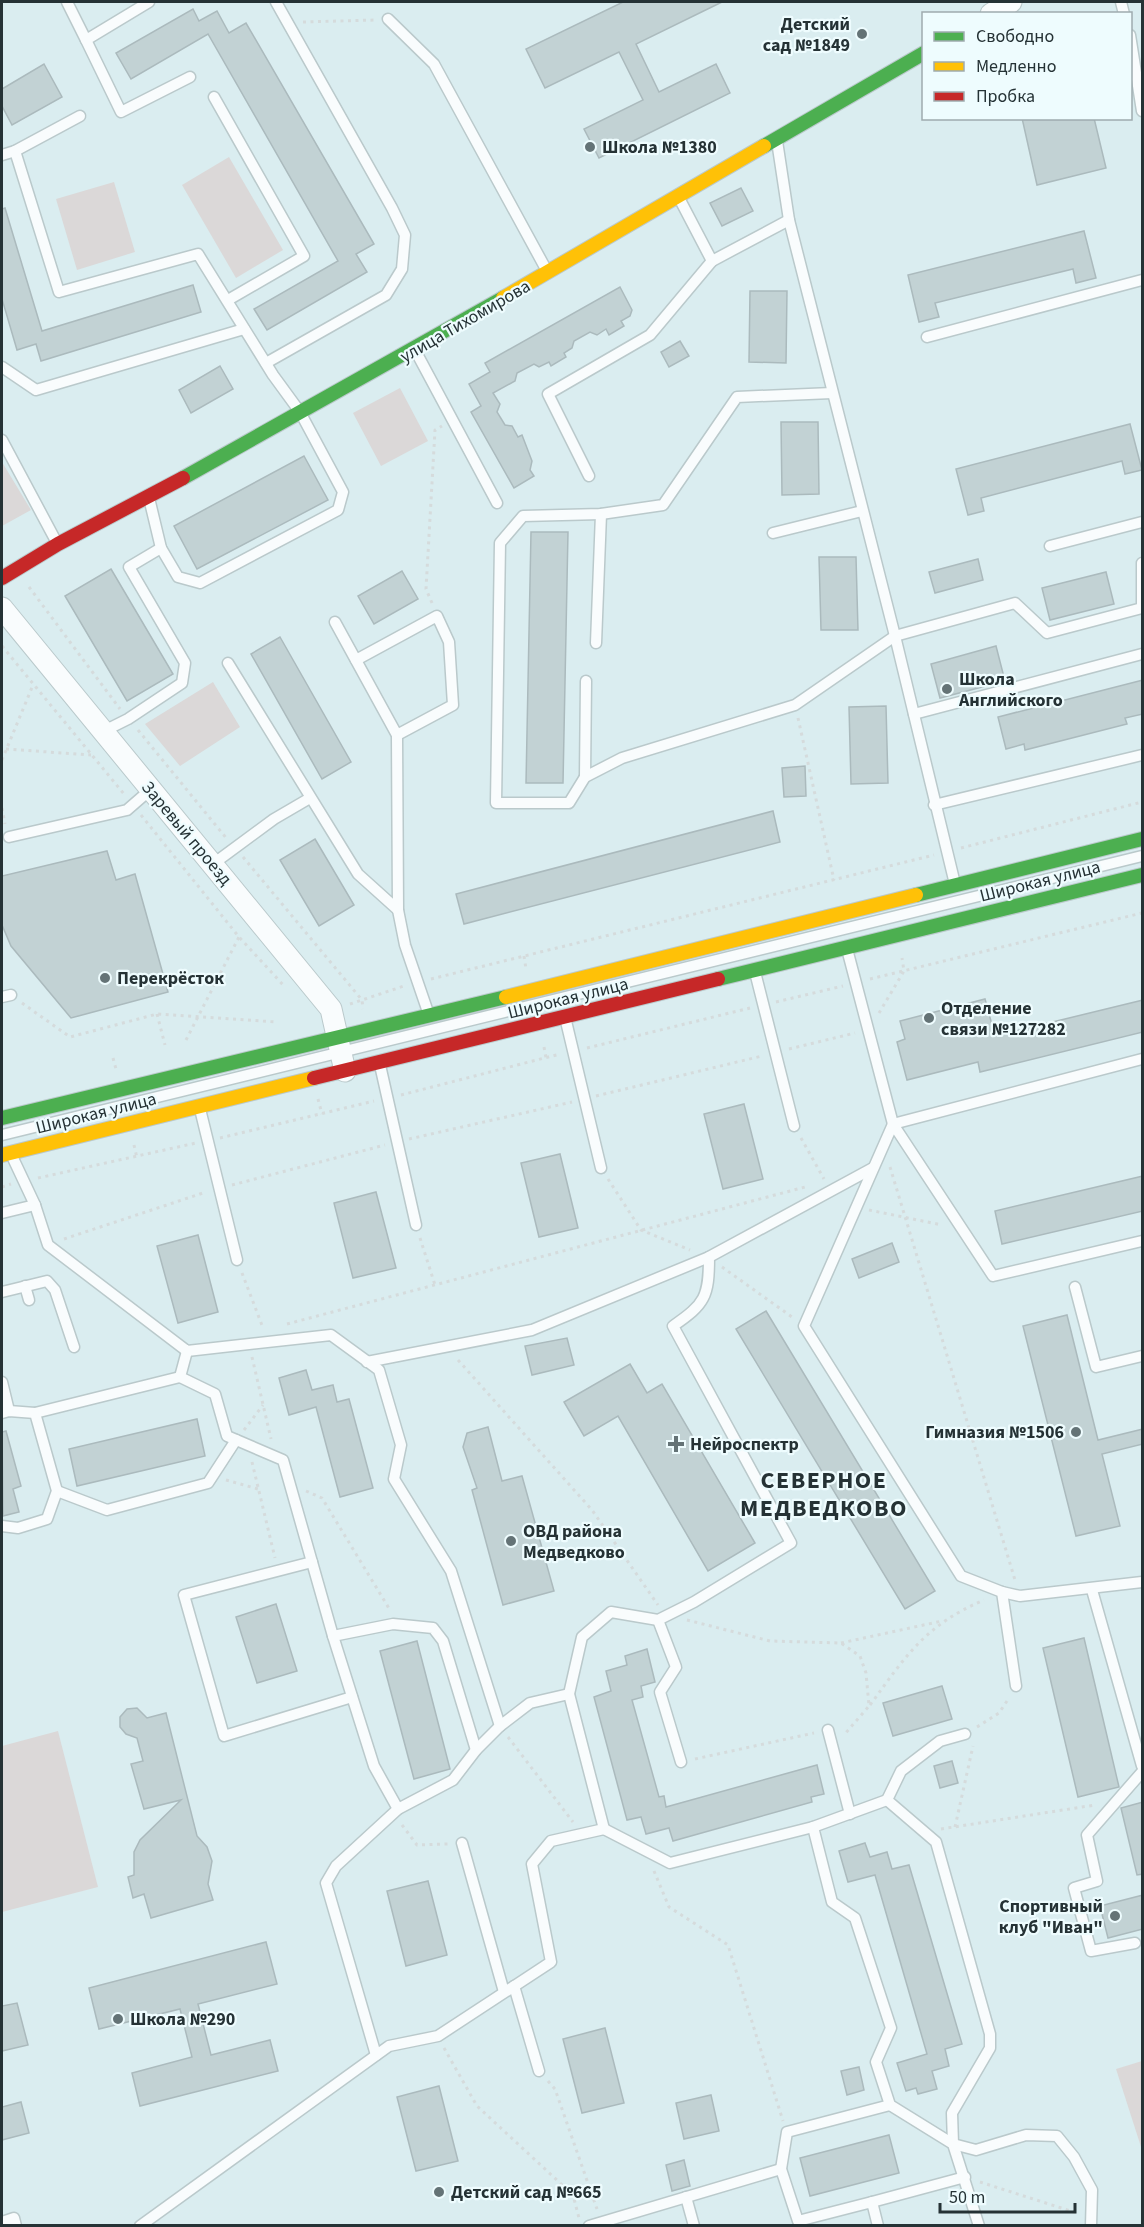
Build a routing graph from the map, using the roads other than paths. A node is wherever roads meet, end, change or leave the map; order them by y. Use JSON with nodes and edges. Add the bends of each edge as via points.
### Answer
{"nodes":[{"id":1,"x":67,"y":2,"type":"edge"},
{"id":2,"x":149,"y":2,"type":"edge"},
{"id":3,"x":276,"y":2,"type":"edge"},
{"id":4,"x":1011,"y":2,"type":"edge"},
{"id":5,"x":994,"y":12,"type":"edge"},
{"id":6,"x":388,"y":20,"type":"road end"},
{"id":7,"x":86,"y":40,"type":"junction"},
{"id":8,"x":1132,"y":43,"type":"edge"},
{"id":9,"x":922,"y":55,"type":"edge"},
{"id":10,"x":190,"y":77,"type":"dead end"},
{"id":11,"x":214,"y":97,"type":"dead end"},
{"id":12,"x":1142,"y":107,"type":"edge"},
{"id":13,"x":80,"y":116,"type":"dead end"},
{"id":14,"x":777,"y":140,"type":"junction"},
{"id":15,"x":15,"y":151,"type":"junction"},
{"id":16,"x":2,"y":155,"type":"edge"},
{"id":17,"x":677,"y":195,"type":"junction"},
{"id":18,"x":789,"y":220,"type":"junction"},
{"id":19,"x":712,"y":261,"type":"junction"},
{"id":20,"x":548,"y":273,"type":"junction"},
{"id":21,"x":1143,"y":280,"type":"edge"},
{"id":22,"x":228,"y":300,"type":"junction"},
{"id":23,"x":244,"y":329,"type":"junction"},
{"id":24,"x":927,"y":336,"type":"dead end"},
{"id":25,"x":415,"y":350,"type":"junction"},
{"id":26,"x":266,"y":363,"type":"junction"},
{"id":27,"x":2,"y":367,"type":"edge"},
{"id":28,"x":832,"y":393,"type":"junction"},
{"id":29,"x":300,"y":412,"type":"junction"},
{"id":30,"x":2,"y":440,"type":"edge"},
{"id":31,"x":589,"y":477,"type":"dead end"},
{"id":32,"x":149,"y":497,"type":"junction"},
{"id":33,"x":497,"y":503,"type":"dead end"},
{"id":34,"x":862,"y":511,"type":"junction"},
{"id":35,"x":601,"y":514,"type":"junction"},
{"id":36,"x":1143,"y":522,"type":"edge"},
{"id":37,"x":773,"y":533,"type":"dead end"},
{"id":38,"x":58,"y":544,"type":"junction"},
{"id":39,"x":1050,"y":546,"type":"dead end"},
{"id":40,"x":161,"y":548,"type":"junction"},
{"id":41,"x":1143,"y":563,"type":"edge"},
{"id":42,"x":2,"y":578,"type":"edge"},
{"id":43,"x":2,"y":608,"type":"edge"},
{"id":44,"x":1142,"y":609,"type":"edge"},
{"id":45,"x":335,"y":622,"type":"dead end"},
{"id":46,"x":895,"y":636,"type":"junction"},
{"id":47,"x":596,"y":643,"type":"dead end"},
{"id":48,"x":1143,"y":654,"type":"edge"},
{"id":49,"x":356,"y":660,"type":"junction"},
{"id":50,"x":228,"y":663,"type":"dead end"},
{"id":51,"x":586,"y":681,"type":"dead end"},
{"id":52,"x":914,"y":714,"type":"junction"},
{"id":53,"x":102,"y":732,"type":"junction"},
{"id":54,"x":398,"y":735,"type":"junction"},
{"id":55,"x":1143,"y":755,"type":"edge"},
{"id":56,"x":585,"y":777,"type":"junction"},
{"id":57,"x":150,"y":790,"type":"junction"},
{"id":58,"x":309,"y":798,"type":"junction"},
{"id":59,"x":934,"y":805,"type":"junction"},
{"id":60,"x":9,"y":837,"type":"dead end"},
{"id":61,"x":1143,"y":838,"type":"edge"},
{"id":62,"x":1143,"y":856,"type":"edge"},
{"id":63,"x":213,"y":864,"type":"junction"},
{"id":64,"x":1143,"y":875,"type":"edge"},
{"id":65,"x":948,"y":887,"type":"junction"},
{"id":66,"x":928,"y":908,"type":"junction"},
{"id":67,"x":398,"y":910,"type":"junction"},
{"id":68,"x":838,"y":914,"type":"junction"},
{"id":69,"x":950,"y":922,"type":"junction"},
{"id":70,"x":858,"y":925,"type":"junction"},
{"id":71,"x":846,"y":947,"type":"junction"},
{"id":72,"x":754,"y":970,"type":"junction"},
{"id":73,"x":429,"y":1016,"type":"junction"},
{"id":74,"x":565,"y":1017,"type":"junction"},
{"id":75,"x":341,"y":1054,"type":"junction"},
{"id":76,"x":1143,"y":1059,"type":"edge"},
{"id":77,"x":380,"y":1062,"type":"junction"},
{"id":78,"x":199,"y":1106,"type":"junction"},
{"id":79,"x":2,"y":1118,"type":"edge"},
{"id":80,"x":893,"y":1124,"type":"junction"},
{"id":81,"x":794,"y":1126,"type":"road end"},
{"id":82,"x":2,"y":1135,"type":"edge"},
{"id":83,"x":6,"y":1154,"type":"edge"},
{"id":84,"x":601,"y":1168,"type":"dead end"},
{"id":85,"x":873,"y":1168,"type":"junction"},
{"id":86,"x":35,"y":1205,"type":"junction"},
{"id":87,"x":2,"y":1213,"type":"edge"},
{"id":88,"x":416,"y":1225,"type":"road end"},
{"id":89,"x":1143,"y":1241,"type":"edge"},
{"id":90,"x":709,"y":1257,"type":"junction"},
{"id":91,"x":237,"y":1260,"type":"road end"},
{"id":92,"x":25,"y":1286,"type":"junction"},
{"id":93,"x":1075,"y":1287,"type":"dead end"},
{"id":94,"x":2,"y":1292,"type":"edge"},
{"id":95,"x":29,"y":1300,"type":"dead end"},
{"id":96,"x":74,"y":1347,"type":"dead end"},
{"id":97,"x":187,"y":1351,"type":"junction"},
{"id":98,"x":1143,"y":1356,"type":"edge"},
{"id":99,"x":368,"y":1362,"type":"junction"},
{"id":100,"x":180,"y":1377,"type":"junction"},
{"id":101,"x":2,"y":1382,"type":"edge"},
{"id":102,"x":5,"y":1412,"type":"edge"},
{"id":103,"x":35,"y":1413,"type":"junction"},
{"id":104,"x":242,"y":1442,"type":"junction"},
{"id":105,"x":57,"y":1491,"type":"junction"},
{"id":106,"x":2,"y":1526,"type":"edge"},
{"id":107,"x":312,"y":1562,"type":"junction"},
{"id":108,"x":1143,"y":1582,"type":"edge"},
{"id":109,"x":1092,"y":1590,"type":"junction"},
{"id":110,"x":1002,"y":1592,"type":"junction"},
{"id":111,"x":667,"y":1616,"type":"junction"},
{"id":112,"x":333,"y":1636,"type":"junction"},
{"id":113,"x":1016,"y":1686,"type":"road end"},
{"id":114,"x":569,"y":1694,"type":"junction"},
{"id":115,"x":352,"y":1697,"type":"junction"},
{"id":116,"x":500,"y":1726,"type":"junction"},
{"id":117,"x":828,"y":1730,"type":"road end"},
{"id":118,"x":965,"y":1734,"type":"road end"},
{"id":119,"x":476,"y":1750,"type":"junction"},
{"id":120,"x":681,"y":1762,"type":"road end"},
{"id":121,"x":1143,"y":1766,"type":"edge"},
{"id":122,"x":1143,"y":1772,"type":"edge"},
{"id":123,"x":887,"y":1800,"type":"junction"},
{"id":124,"x":395,"y":1811,"type":"junction"},
{"id":125,"x":850,"y":1814,"type":"junction"},
{"id":126,"x":813,"y":1827,"type":"junction"},
{"id":127,"x":604,"y":1829,"type":"junction"},
{"id":128,"x":462,"y":1843,"type":"road end"},
{"id":129,"x":1135,"y":1943,"type":"dead end"},
{"id":130,"x":514,"y":1986,"type":"junction"},
{"id":131,"x":504,"y":1992,"type":"junction"},
{"id":132,"x":376,"y":2055,"type":"junction"},
{"id":133,"x":538,"y":2071,"type":"road end"},
{"id":134,"x":890,"y":2105,"type":"junction"},
{"id":135,"x":953,"y":2144,"type":"junction"},
{"id":136,"x":781,"y":2169,"type":"junction"},
{"id":137,"x":965,"y":2177,"type":"junction"},
{"id":138,"x":686,"y":2197,"type":"junction"},
{"id":139,"x":872,"y":2202,"type":"junction"},
{"id":140,"x":1091,"y":2221,"type":"edge"},
{"id":141,"x":2,"y":2222,"type":"edge"},
{"id":142,"x":16,"y":2226,"type":"edge"},
{"id":143,"x":140,"y":2226,"type":"edge"},
{"id":144,"x":589,"y":2226,"type":"edge"},
{"id":145,"x":694,"y":2226,"type":"edge"},
{"id":146,"x":878,"y":2226,"type":"edge"},
{"id":147,"x":979,"y":2226,"type":"edge"}],
"edges":[{"from":1,"to":7,"type":"lane"},
{"from":2,"to":7,"type":"lane"},
{"from":3,"to":26,"type":"lane","via":[[405,236],[402,269],[386,295]]},
{"from":4,"to":5,"type":"street"},
{"from":6,"to":20,"type":"lane","via":[[434,64]]},
{"from":7,"to":10,"type":"lane","via":[[121,112]]},
{"from":8,"to":12,"type":"lane"},
{"from":9,"to":14,"type":"main road","name":"улица Тихомирова"},
{"from":11,"to":22,"type":"lane","via":[[304,256]]},
{"from":13,"to":15,"type":"lane"},
{"from":14,"to":17,"type":"main road","name":"улица Тихомирова"},
{"from":14,"to":18,"type":"lane"},
{"from":15,"to":16,"type":"lane"},
{"from":15,"to":22,"type":"lane","via":[[59,292],[198,254]]},
{"from":17,"to":19,"type":"lane"},
{"from":17,"to":20,"type":"main road","name":"улица Тихомирова"},
{"from":18,"to":19,"type":"lane"},
{"from":18,"to":28,"type":"lane"},
{"from":19,"to":31,"type":"lane","via":[[650,335],[548,394]]},
{"from":20,"to":25,"type":"main road","name":"улица Тихомирова"},
{"from":21,"to":24,"type":"lane"},
{"from":22,"to":23,"type":"lane"},
{"from":23,"to":26,"type":"lane"},
{"from":23,"to":27,"type":"lane","via":[[36,390]]},
{"from":25,"to":29,"type":"main road","name":"улица Тихомирова"},
{"from":25,"to":33,"type":"lane"},
{"from":26,"to":29,"type":"lane"},
{"from":28,"to":34,"type":"lane"},
{"from":28,"to":35,"type":"lane","via":[[737,397],[663,505]]},
{"from":29,"to":32,"type":"main road","name":"улица Тихомирова"},
{"from":29,"to":40,"type":"lane","via":[[343,492],[338,510],[200,583],[178,577]]},
{"from":30,"to":38,"type":"lane"},
{"from":32,"to":38,"type":"main road","name":"улица Тихомирова"},
{"from":32,"to":40,"type":"lane"},
{"from":34,"to":37,"type":"lane"},
{"from":34,"to":46,"type":"lane"},
{"from":35,"to":47,"type":"lane"},
{"from":35,"to":56,"type":"lane","via":[[523,516],[500,543],[496,803],[569,803]]},
{"from":36,"to":39,"type":"lane"},
{"from":38,"to":42,"type":"main road","name":"улица Тихомирова"},
{"from":40,"to":53,"type":"lane","via":[[129,567],[185,663],[182,683]]},
{"from":41,"to":44,"type":"lane"},
{"from":43,"to":53,"type":"street","name":"Заревый проезд"},
{"from":44,"to":46,"type":"lane","via":[[1047,633],[1015,603]]},
{"from":45,"to":49,"type":"lane"},
{"from":46,"to":52,"type":"lane"},
{"from":46,"to":56,"type":"lane","via":[[795,705],[622,758]]},
{"from":48,"to":52,"type":"lane"},
{"from":49,"to":54,"type":"lane"},
{"from":49,"to":54,"type":"lane","via":[[437,616],[449,642],[453,705]]},
{"from":50,"to":58,"type":"lane"},
{"from":51,"to":56,"type":"lane"},
{"from":52,"to":59,"type":"lane"},
{"from":53,"to":57,"type":"street","name":"Заревый проезд"},
{"from":54,"to":67,"type":"lane"},
{"from":55,"to":59,"type":"lane"},
{"from":57,"to":60,"type":"lane","via":[[127,810]]},
{"from":57,"to":63,"type":"street","name":"Заревый проезд"},
{"from":58,"to":63,"type":"lane"},
{"from":58,"to":67,"type":"lane","via":[[358,874]]},
{"from":59,"to":65,"type":"lane","via":[[947,852]]},
{"from":61,"to":65,"type":"main road","name":"Широкая улица"},
{"from":62,"to":66,"type":"lane","name":"Широкая улица"},
{"from":63,"to":75,"type":"street","name":"Заревый проезд","via":[[331,1009]]},
{"from":64,"to":69,"type":"main road","name":"Широкая улица"},
{"from":65,"to":66,"type":"street","via":[[931,896]]},
{"from":65,"to":68,"type":"main road","name":"Широкая улица"},
{"from":66,"to":69,"type":"street","via":[[936,920]]},
{"from":66,"to":70,"type":"lane","name":"Широкая улица"},
{"from":67,"to":73,"type":"lane","via":[[405,945]]},
{"from":68,"to":70,"type":"street","via":[[851,916]]},
{"from":68,"to":73,"type":"main road","name":"Широкая улица"},
{"from":69,"to":71,"type":"main road","name":"Широкая улица"},
{"from":70,"to":71,"type":"street","via":[[857,939]]},
{"from":70,"to":75,"type":"lane","name":"Широкая улица"},
{"from":71,"to":72,"type":"main road","name":"Широкая улица"},
{"from":71,"to":80,"type":"lane"},
{"from":72,"to":74,"type":"main road","name":"Широкая улица"},
{"from":72,"to":81,"type":"lane"},
{"from":73,"to":75,"type":"main road","name":"Широкая улица"},
{"from":74,"to":77,"type":"main road","name":"Широкая улица"},
{"from":74,"to":84,"type":"lane"},
{"from":75,"to":77,"type":"main road","name":"Широкая улица"},
{"from":75,"to":78,"type":"main road","name":"Широкая улица"},
{"from":75,"to":79,"type":"main road","name":"Широкая улица"},
{"from":75,"to":82,"type":"lane","name":"Широкая улица"},
{"from":76,"to":80,"type":"lane"},
{"from":77,"to":88,"type":"lane"},
{"from":78,"to":83,"type":"main road","name":"Широкая улица"},
{"from":78,"to":91,"type":"lane"},
{"from":80,"to":85,"type":"lane"},
{"from":80,"to":89,"type":"lane","via":[[993,1276]]},
{"from":83,"to":86,"type":"lane"},
{"from":85,"to":90,"type":"lane"},
{"from":85,"to":110,"type":"lane","via":[[804,1326],[961,1576]]},
{"from":86,"to":87,"type":"lane"},
{"from":86,"to":97,"type":"lane","via":[[48,1245]]},
{"from":90,"to":99,"type":"lane","via":[[532,1330]]},
{"from":90,"to":111,"type":"lane","via":[[709,1281],[699,1308],[673,1326],[791,1543]]},
{"from":92,"to":94,"type":"lane"},
{"from":92,"to":95,"type":"lane"},
{"from":92,"to":96,"type":"lane","via":[[47,1281],[55,1290]]},
{"from":93,"to":98,"type":"lane","via":[[1096,1367]]},
{"from":97,"to":99,"type":"lane","via":[[251,1339],[331,1335]]},
{"from":97,"to":100,"type":"lane"},
{"from":99,"to":116,"type":"lane","via":[[379,1370],[401,1445],[394,1479],[451,1571]]},
{"from":100,"to":103,"type":"lane"},
{"from":100,"to":104,"type":"lane","via":[[215,1394],[227,1436]]},
{"from":101,"to":102,"type":"lane"},
{"from":102,"to":103,"type":"lane"},
{"from":103,"to":105,"type":"lane"},
{"from":104,"to":105,"type":"lane","via":[[208,1483],[107,1510]]},
{"from":104,"to":107,"type":"lane","via":[[283,1460]]},
{"from":105,"to":106,"type":"lane","via":[[47,1519],[18,1528]]},
{"from":107,"to":112,"type":"lane"},
{"from":107,"to":115,"type":"lane","via":[[184,1595],[224,1736]]},
{"from":108,"to":109,"type":"lane"},
{"from":109,"to":110,"type":"lane","via":[[1020,1596]]},
{"from":109,"to":121,"type":"lane"},
{"from":110,"to":113,"type":"lane"},
{"from":111,"to":114,"type":"lane","via":[[611,1612],[582,1637]]},
{"from":111,"to":120,"type":"lane","via":[[676,1667],[660,1692]]},
{"from":112,"to":115,"type":"lane"},
{"from":112,"to":119,"type":"lane","via":[[399,1624],[433,1628],[443,1641]]},
{"from":114,"to":116,"type":"lane","via":[[530,1703]]},
{"from":114,"to":127,"type":"lane"},
{"from":115,"to":124,"type":"lane","via":[[374,1766]]},
{"from":116,"to":119,"type":"lane"},
{"from":117,"to":125,"type":"lane"},
{"from":118,"to":123,"type":"lane","via":[[940,1741],[901,1771]]},
{"from":119,"to":124,"type":"lane","via":[[453,1780]]},
{"from":122,"to":129,"type":"lane","via":[[1087,1835],[1097,1881],[1074,1887],[1091,1951]]},
{"from":123,"to":125,"type":"lane"},
{"from":123,"to":135,"type":"lane","via":[[936,1842],[990,2034],[990,2048],[952,2113]]},
{"from":124,"to":132,"type":"lane","via":[[336,1866],[326,1883]]},
{"from":125,"to":126,"type":"lane"},
{"from":126,"to":127,"type":"lane","via":[[670,1863]]},
{"from":126,"to":134,"type":"lane","via":[[832,1902],[855,1918],[891,2028],[876,2062]]},
{"from":127,"to":130,"type":"lane","via":[[551,1841],[532,1864],[551,1962]]},
{"from":128,"to":131,"type":"lane"},
{"from":130,"to":131,"type":"lane"},
{"from":130,"to":133,"type":"lane"},
{"from":131,"to":132,"type":"lane","via":[[438,2036],[389,2046]]},
{"from":132,"to":143,"type":"lane"},
{"from":134,"to":135,"type":"lane"},
{"from":134,"to":136,"type":"lane","via":[[787,2132]]},
{"from":135,"to":137,"type":"lane"},
{"from":135,"to":140,"type":"lane","via":[[976,2150],[1026,2135],[1057,2136],[1092,2190]]},
{"from":136,"to":138,"type":"lane"},
{"from":136,"to":139,"type":"lane","via":[[798,2221]]},
{"from":137,"to":139,"type":"lane"},
{"from":137,"to":147,"type":"lane"},
{"from":138,"to":144,"type":"lane"},
{"from":138,"to":145,"type":"lane"},
{"from":139,"to":146,"type":"lane"},
{"from":141,"to":142,"type":"lane","via":[[14,2218]]}]}
